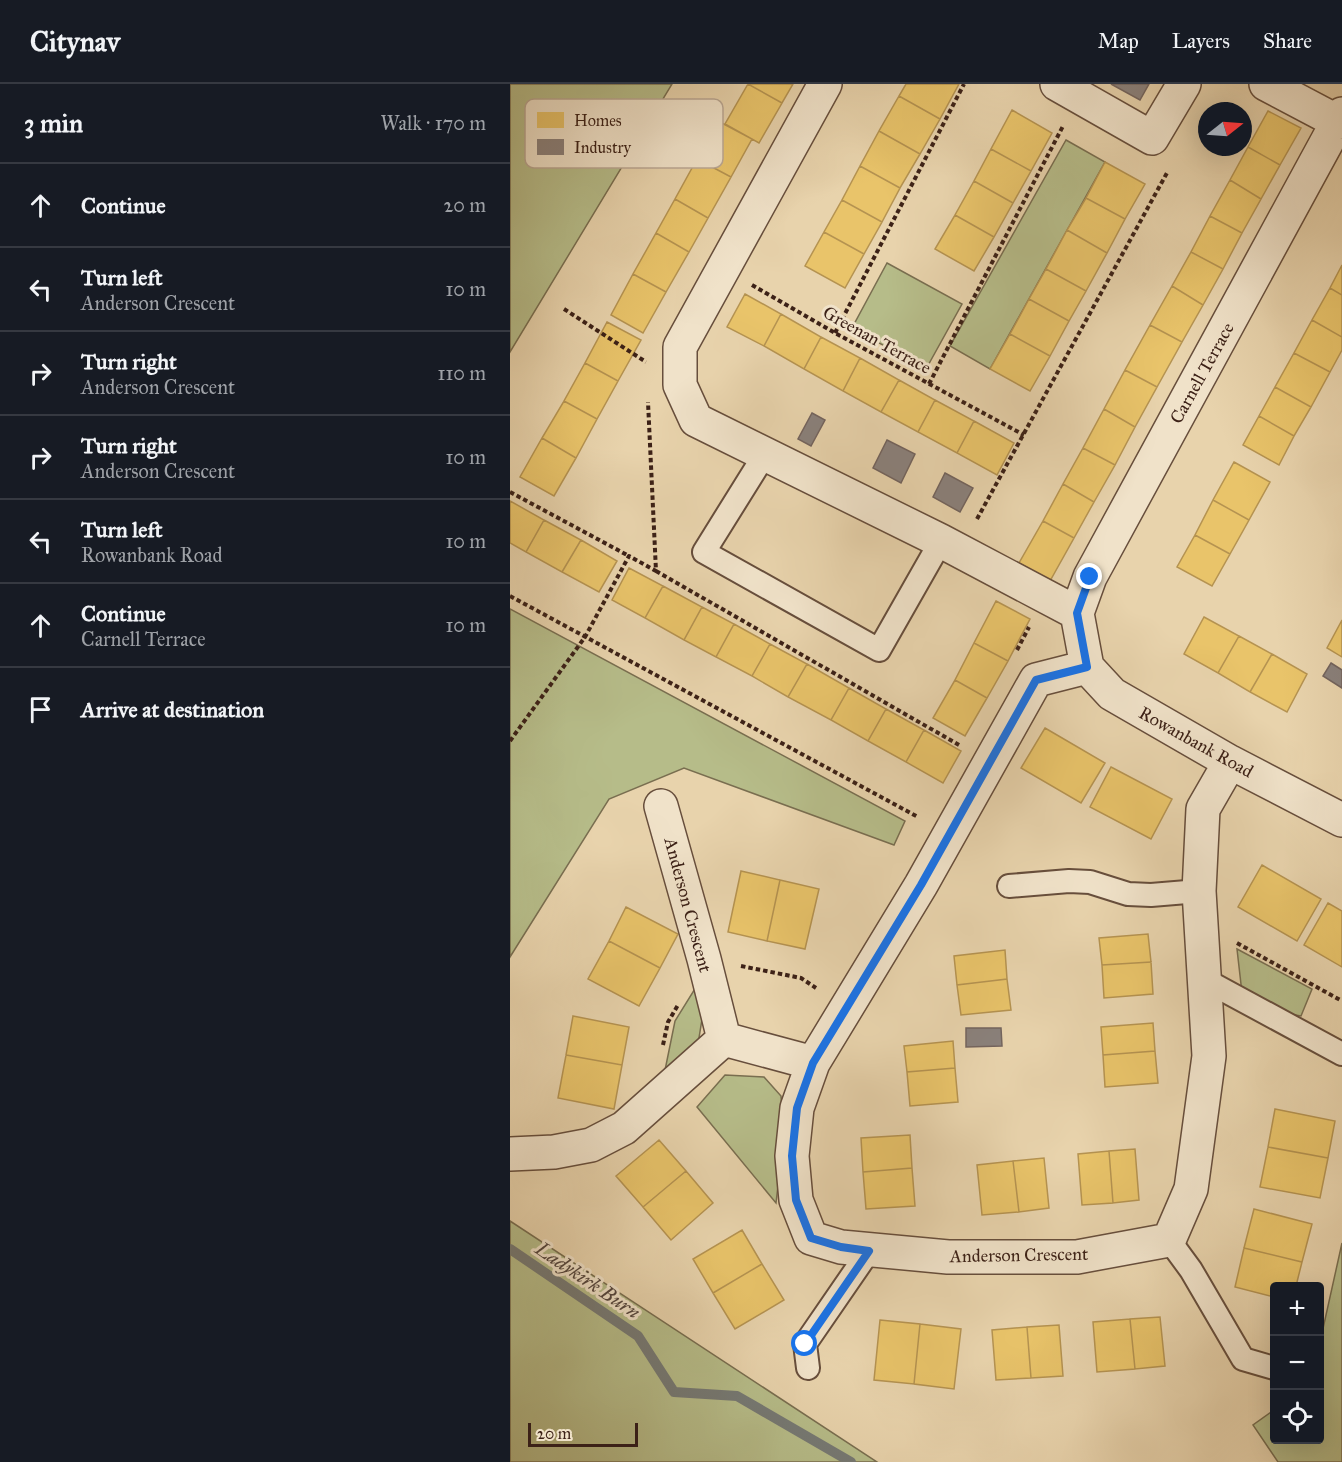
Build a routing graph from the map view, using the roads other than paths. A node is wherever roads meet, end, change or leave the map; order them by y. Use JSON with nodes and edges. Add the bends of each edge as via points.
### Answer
{"nodes":[{"id":1,"x":825,"y":84,"type":"edge"},
{"id":2,"x":1184,"y":84,"type":"edge"},
{"id":3,"x":1266,"y":84,"type":"edge"},
{"id":4,"x":1068,"y":90,"type":"edge"},
{"id":5,"x":1340,"y":118,"type":"edge"},
{"id":6,"x":765,"y":454,"type":"junction"},
{"id":7,"x":941,"y":541,"type":"junction"},
{"id":8,"x":1082,"y":638,"type":"junction"},
{"id":9,"x":1230,"y":762,"type":"junction"},
{"id":10,"x":661,"y":806,"type":"dead end"},
{"id":11,"x":1339,"y":810,"type":"edge"},
{"id":12,"x":1010,"y":886,"type":"dead end"},
{"id":13,"x":1199,"y":891,"type":"junction"},
{"id":14,"x":1205,"y":980,"type":"junction"},
{"id":15,"x":724,"y":1039,"type":"junction"},
{"id":16,"x":1342,"y":1054,"type":"edge"},
{"id":17,"x":813,"y":1063,"type":"junction"},
{"id":18,"x":510,"y":1154,"type":"edge"},
{"id":19,"x":1169,"y":1240,"type":"junction"},
{"id":20,"x":869,"y":1251,"type":"junction"},
{"id":21,"x":1270,"y":1367,"type":"edge"},
{"id":22,"x":808,"y":1368,"type":"dead end"}],
"edges":[{"from":1,"to":6,"type":"street","name":"Rowanbank Road","via":[[680,347],[680,385],[696,420]]},
{"from":2,"to":4,"type":"street","via":[[1152,138]]},
{"from":3,"to":5,"type":"street"},
{"from":5,"to":8,"type":"street","name":"Carnell Terrace","via":[[1090,577]]},
{"from":6,"to":7,"type":"street","name":"Rowanbank Road"},
{"from":6,"to":7,"type":"lane","via":[[704,552],[879,650]]},
{"from":7,"to":8,"type":"street","name":"Rowanbank Road"},
{"from":8,"to":9,"type":"street","name":"Rowanbank Road","via":[[1112,694]]},
{"from":8,"to":17,"type":"street","name":"Anderson Crescent","via":[[1036,680],[921,885]]},
{"from":9,"to":11,"type":"street","name":"Rowanbank Road"},
{"from":9,"to":13,"type":"street","via":[[1203,809]]},
{"from":10,"to":15,"type":"street","name":"Anderson Crescent"},
{"from":12,"to":13,"type":"lane","via":[[1069,881],[1090,882],[1128,894]]},
{"from":13,"to":14,"type":"street"},
{"from":14,"to":16,"type":"lane"},
{"from":14,"to":19,"type":"street","via":[[1209,1056],[1201,1125],[1191,1189]]},
{"from":15,"to":17,"type":"street"},
{"from":15,"to":18,"type":"street","via":[[624,1128],[591,1145]]},
{"from":17,"to":20,"type":"street","name":"Anderson Crescent","via":[[797,1108],[792,1156],[796,1200],[811,1238]]},
{"from":19,"to":20,"type":"street","name":"Anderson Crescent","via":[[1077,1257],[948,1257]]},
{"from":19,"to":21,"type":"lane","via":[[1243,1359]]},
{"from":20,"to":22,"type":"lane","via":[[805,1344]]}]}
